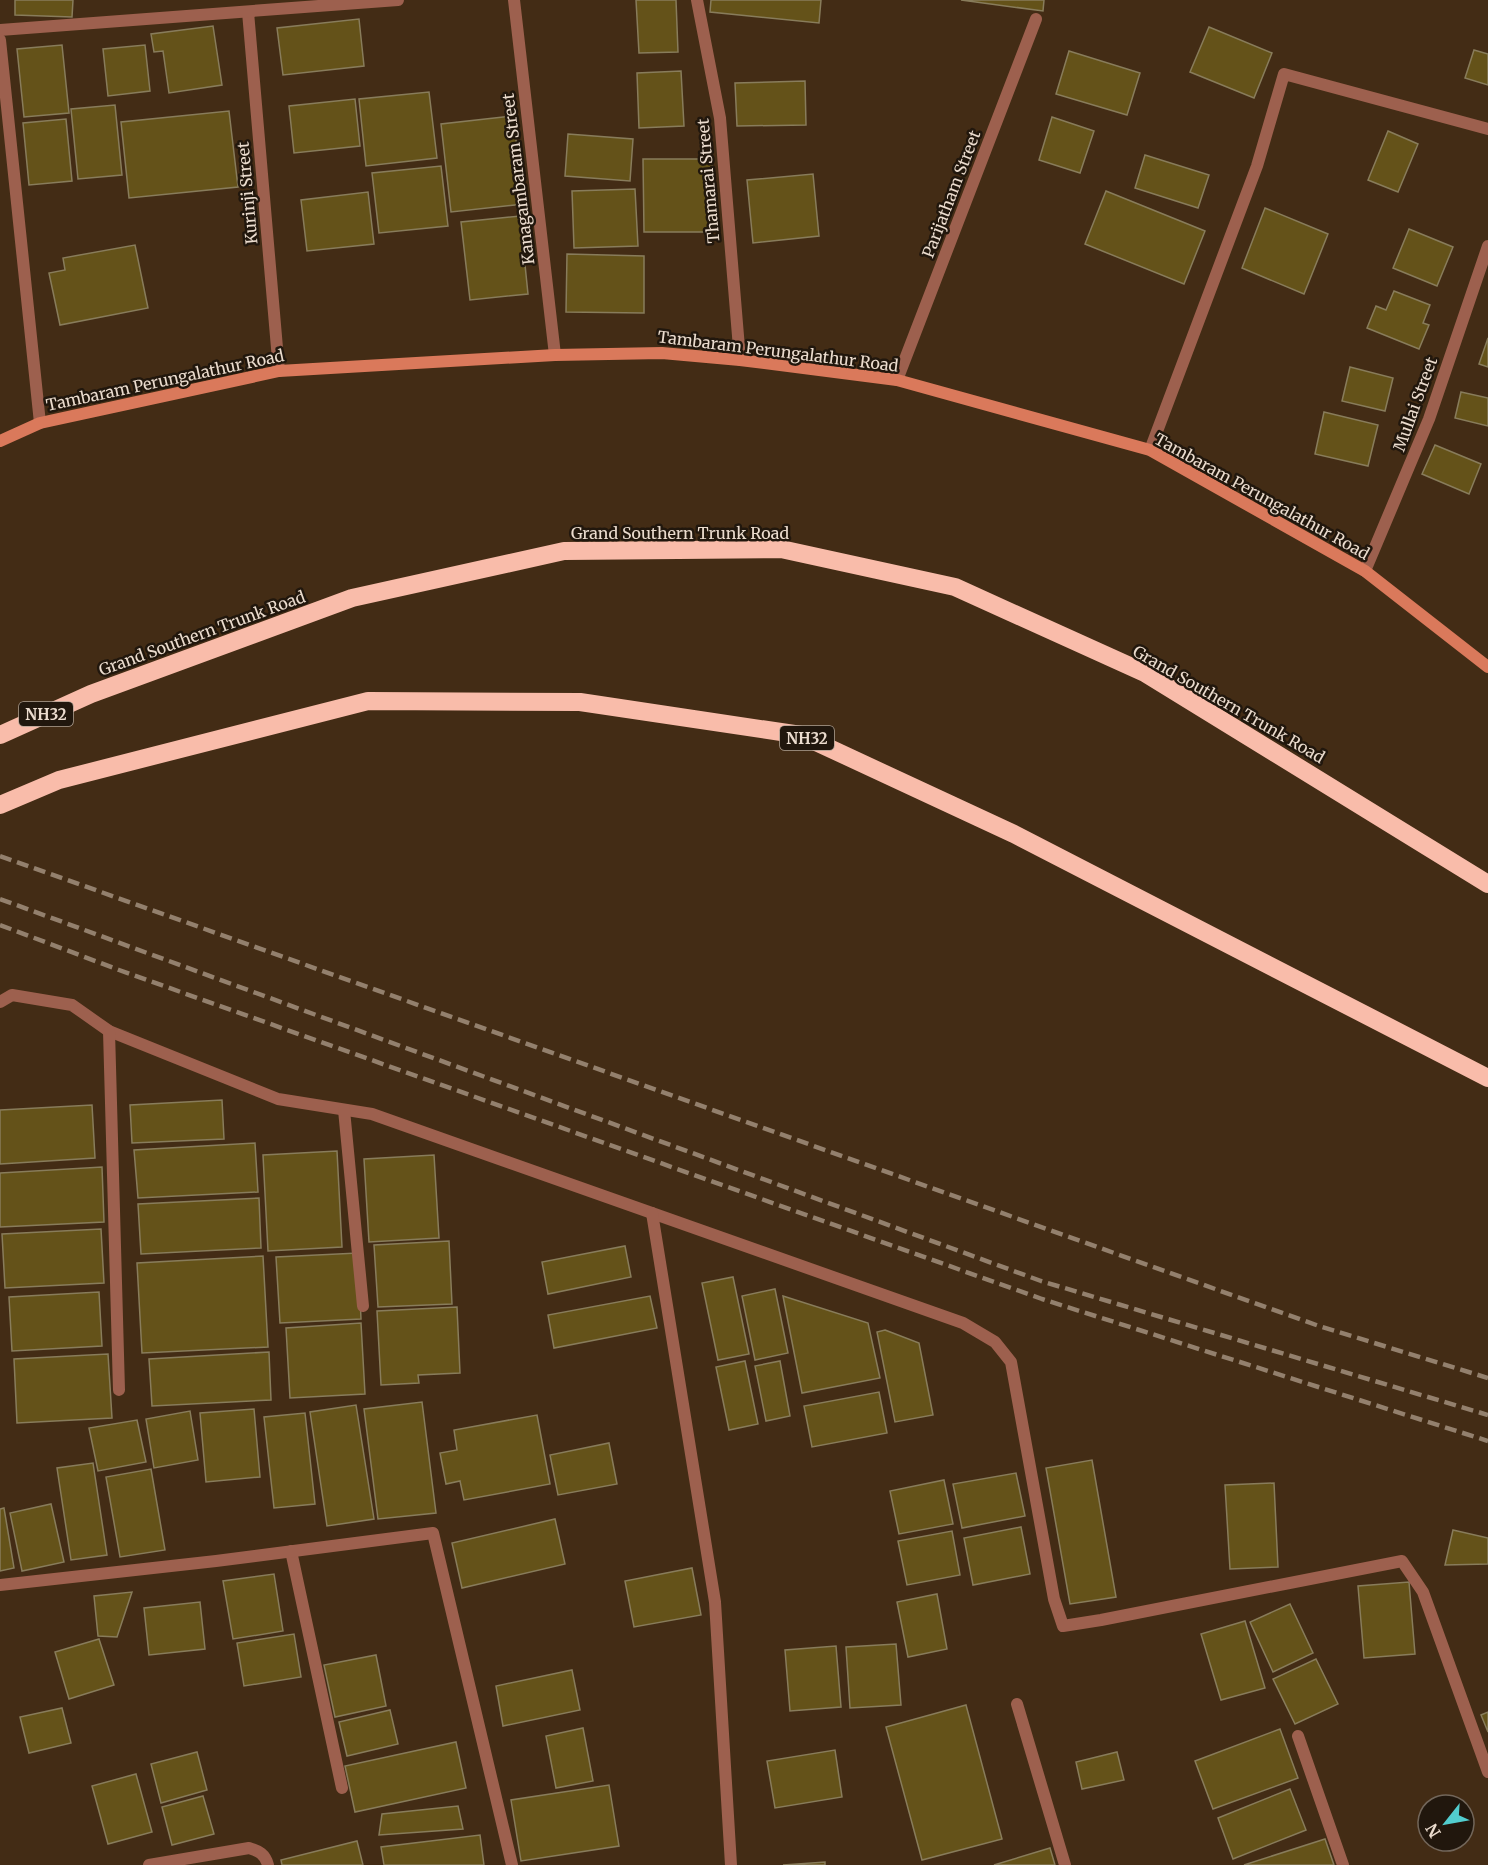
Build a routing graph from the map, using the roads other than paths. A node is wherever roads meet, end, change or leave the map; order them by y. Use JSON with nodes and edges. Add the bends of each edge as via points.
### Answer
{"nodes":[{"id":1,"x":398,"y":0,"type":"edge"},
{"id":2,"x":514,"y":0,"type":"edge"},
{"id":3,"x":697,"y":0,"type":"edge"},
{"id":4,"x":248,"y":12,"type":"junction"},
{"id":5,"x":1036,"y":19,"type":"dead end"},
{"id":6,"x":0,"y":30,"type":"edge"},
{"id":7,"x":0,"y":40,"type":"edge"},
{"id":8,"x":1488,"y":129,"type":"edge"},
{"id":9,"x":1488,"y":246,"type":"edge"},
{"id":10,"x":555,"y":355,"type":"junction"},
{"id":11,"x":740,"y":360,"type":"junction"},
{"id":12,"x":279,"y":371,"type":"junction"},
{"id":13,"x":897,"y":380,"type":"junction"},
{"id":14,"x":40,"y":423,"type":"junction"},
{"id":15,"x":0,"y":441,"type":"edge"},
{"id":16,"x":1150,"y":450,"type":"junction"},
{"id":17,"x":1365,"y":571,"type":"junction"},
{"id":18,"x":1488,"y":667,"type":"edge"},
{"id":19,"x":0,"y":735,"type":"edge"},
{"id":20,"x":0,"y":805,"type":"edge"},
{"id":21,"x":1488,"y":884,"type":"edge"},
{"id":22,"x":0,"y":1002,"type":"edge"},
{"id":23,"x":110,"y":1031,"type":"junction"},
{"id":24,"x":1488,"y":1078,"type":"edge"},
{"id":25,"x":344,"y":1110,"type":"junction"},
{"id":26,"x":652,"y":1213,"type":"junction"},
{"id":27,"x":363,"y":1306,"type":"dead end"},
{"id":28,"x":119,"y":1390,"type":"dead end"},
{"id":29,"x":291,"y":1551,"type":"junction"},
{"id":30,"x":0,"y":1585,"type":"edge"},
{"id":31,"x":1017,"y":1704,"type":"dead end"},
{"id":32,"x":1298,"y":1736,"type":"dead end"},
{"id":33,"x":1488,"y":1772,"type":"edge"},
{"id":34,"x":342,"y":1788,"type":"dead end"},
{"id":35,"x":149,"y":1865,"type":"edge"},
{"id":36,"x":268,"y":1865,"type":"edge"},
{"id":37,"x":512,"y":1865,"type":"edge"},
{"id":38,"x":731,"y":1865,"type":"edge"},
{"id":39,"x":1065,"y":1865,"type":"edge"},
{"id":40,"x":1343,"y":1865,"type":"edge"}],
"edges":[{"from":1,"to":4,"type":"street"},
{"from":2,"to":10,"type":"street","name":"Kanagambaram Street"},
{"from":3,"to":11,"type":"street","name":"Thamarai Street","via":[[720,118]]},
{"from":4,"to":6,"type":"street"},
{"from":4,"to":12,"type":"street","name":"Kurinji Street"},
{"from":5,"to":13,"type":"street","name":"Parijatham Street"},
{"from":7,"to":14,"type":"street"},
{"from":8,"to":16,"type":"street","via":[[1284,74],[1257,166]]},
{"from":9,"to":17,"type":"street","name":"Mullai Street","via":[[1429,419]]},
{"from":10,"to":11,"type":"street","name":"Tambaram Perungalathur Road","via":[[662,353]]},
{"from":10,"to":12,"type":"street","name":"Tambaram Perungalathur Road"},
{"from":11,"to":13,"type":"street","name":"Tambaram Perungalathur Road"},
{"from":12,"to":14,"type":"street","name":"Tambaram Perungalathur Road"},
{"from":13,"to":16,"type":"street","name":"Tambaram Perungalathur Road"},
{"from":14,"to":15,"type":"street","name":"Tambaram Perungalathur Road"},
{"from":16,"to":17,"type":"street","name":"Tambaram Perungalathur Road"},
{"from":17,"to":18,"type":"street","name":"Tambaram Perungalathur Road"},
{"from":19,"to":21,"type":"highway","name":"Grand Southern Trunk Road","number":"NH32","via":[[91,694],[352,598],[564,551],[781,549],[955,587],[1145,673]]},
{"from":20,"to":24,"type":"highway","number":"NH32","via":[[59,780],[368,701],[580,702],[801,735],[1014,834]]},
{"from":22,"to":23,"type":"street","via":[[12,994],[72,1005]]},
{"from":23,"to":25,"type":"street","via":[[278,1099]]},
{"from":23,"to":28,"type":"street"},
{"from":25,"to":26,"type":"street","via":[[372,1114]]},
{"from":25,"to":27,"type":"street"},
{"from":26,"to":33,"type":"street","via":[[963,1323],[995,1342],[1011,1362],[1054,1599],[1063,1626],[1402,1561],[1423,1592]]},
{"from":26,"to":38,"type":"street","via":[[715,1602]]},
{"from":29,"to":30,"type":"street"},
{"from":29,"to":34,"type":"street"},
{"from":29,"to":37,"type":"street","via":[[433,1533]]},
{"from":31,"to":39,"type":"street"},
{"from":32,"to":40,"type":"street"},
{"from":35,"to":36,"type":"street","via":[[249,1848],[265,1856]]}]}
